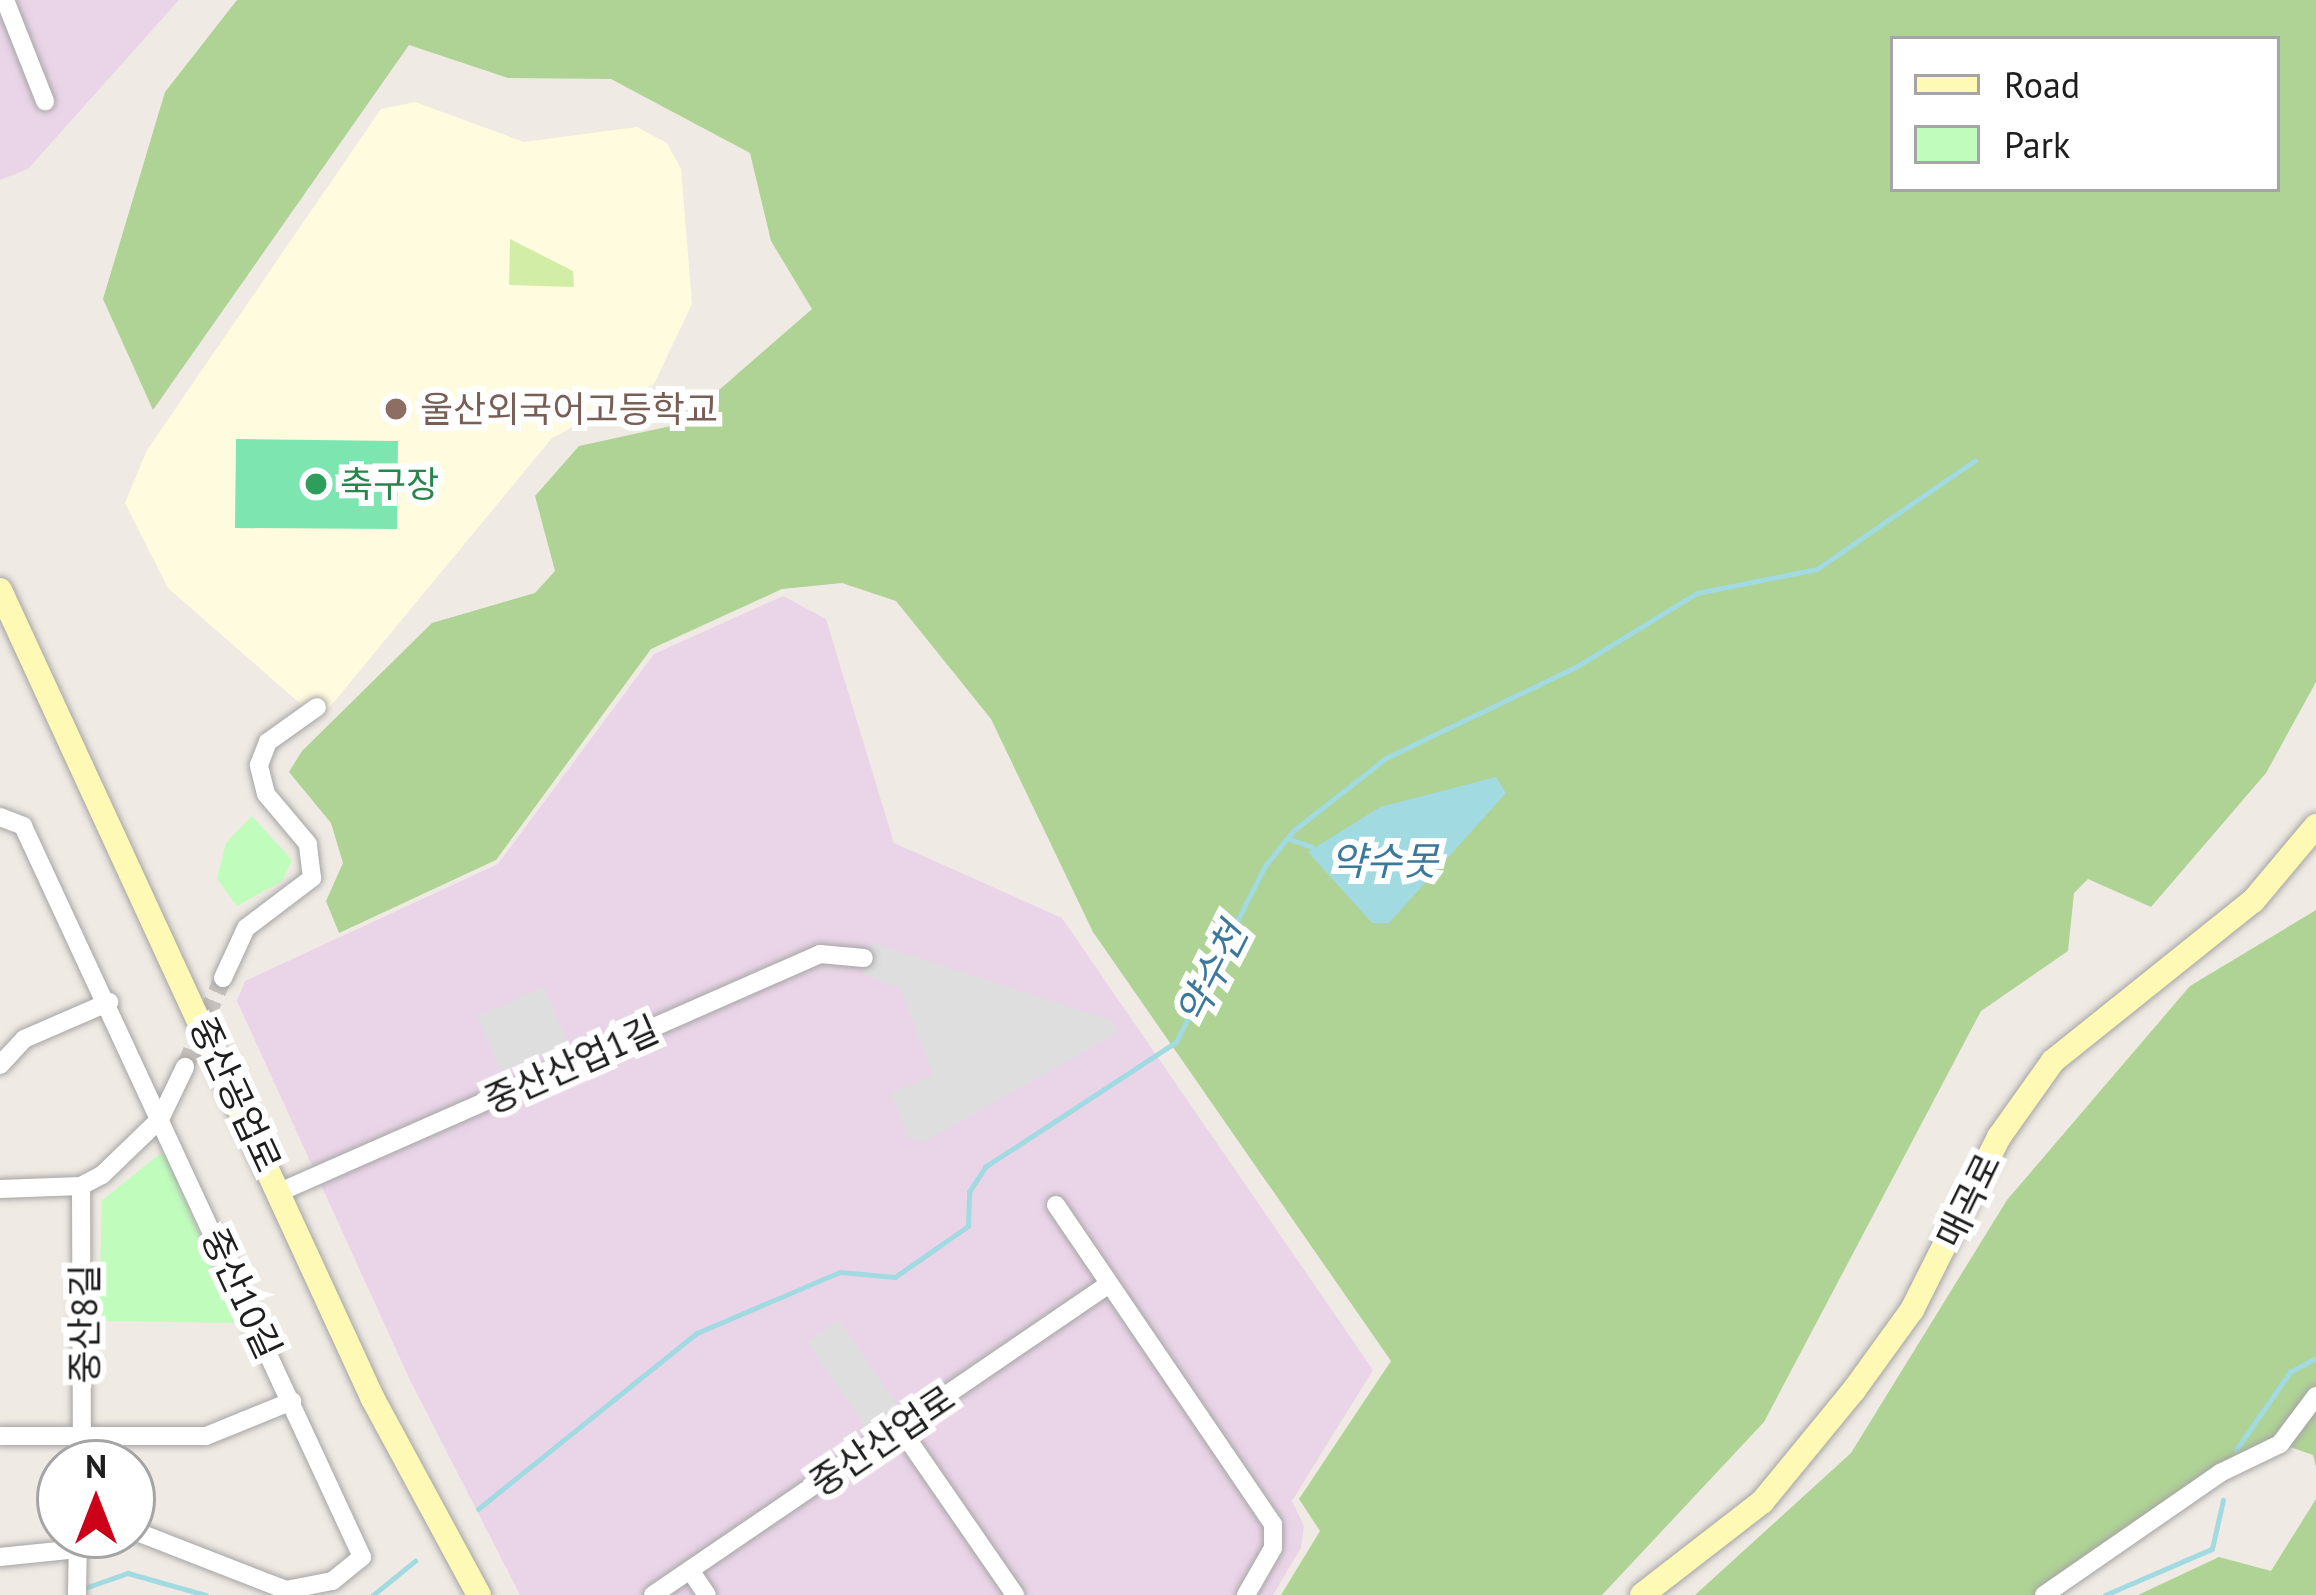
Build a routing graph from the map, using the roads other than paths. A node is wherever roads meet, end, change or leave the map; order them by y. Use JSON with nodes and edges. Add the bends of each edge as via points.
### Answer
{"nodes":[{"id":1,"x":5,"y":0,"type":"edge"},
{"id":2,"x":46,"y":101,"type":"dead end"},
{"id":3,"x":0,"y":590,"type":"edge"},
{"id":4,"x":317,"y":707,"type":"dead end"},
{"id":5,"x":0,"y":817,"type":"edge"},
{"id":6,"x":2316,"y":826,"type":"edge"},
{"id":7,"x":864,"y":958,"type":"dead end"},
{"id":8,"x":223,"y":978,"type":"tunnel mouth"},
{"id":9,"x":109,"y":1002,"type":"junction"},
{"id":10,"x":0,"y":1065,"type":"edge"},
{"id":11,"x":184,"y":1066,"type":"tunnel mouth"},
{"id":12,"x":160,"y":1119,"type":"junction"},
{"id":13,"x":82,"y":1186,"type":"junction"},
{"id":14,"x":0,"y":1190,"type":"edge"},
{"id":15,"x":282,"y":1191,"type":"junction"},
{"id":16,"x":1057,"y":1205,"type":"dead end"},
{"id":17,"x":1109,"y":1283,"type":"junction"},
{"id":18,"x":2316,"y":1396,"type":"edge"},
{"id":19,"x":292,"y":1401,"type":"junction"},
{"id":20,"x":900,"y":1428,"type":"junction"},
{"id":21,"x":0,"y":1436,"type":"edge"},
{"id":22,"x":84,"y":1437,"type":"junction"},
{"id":23,"x":156,"y":1539,"type":"edge"},
{"id":24,"x":36,"y":1550,"type":"edge"},
{"id":25,"x":0,"y":1557,"type":"edge"},
{"id":26,"x":78,"y":1559,"type":"edge"},
{"id":27,"x":690,"y":1570,"type":"junction"},
{"id":28,"x":77,"y":1595,"type":"edge"},
{"id":29,"x":479,"y":1595,"type":"edge"},
{"id":30,"x":653,"y":1595,"type":"edge"},
{"id":31,"x":707,"y":1595,"type":"edge"},
{"id":32,"x":1015,"y":1595,"type":"edge"},
{"id":33,"x":1246,"y":1595,"type":"edge"},
{"id":34,"x":1642,"y":1595,"type":"edge"},
{"id":35,"x":2044,"y":1595,"type":"edge"}],
"edges":[{"from":1,"to":2,"type":"street"},
{"from":3,"to":15,"type":"street","name":"중산공업로"},
{"from":4,"to":8,"type":"street","via":[[268,742],[259,764],[266,794],[308,844],[312,878],[246,928]]},
{"from":5,"to":9,"type":"street","name":"중산10길","via":[[23,826]]},
{"from":6,"to":34,"type":"street","name":"매곡로","via":[[2253,901],[2053,1061],[2000,1137],[1912,1310],[1854,1390],[1762,1502]]},
{"from":7,"to":15,"type":"street","name":"중산산업1길","via":[[820,954]]},
{"from":9,"to":10,"type":"street","via":[[9,1048]]},
{"from":9,"to":12,"type":"street","name":"중산10길"},
{"from":11,"to":12,"type":"street"},
{"from":12,"to":13,"type":"street"},
{"from":12,"to":19,"type":"street","name":"중산10길"},
{"from":13,"to":14,"type":"street"},
{"from":13,"to":22,"type":"street","name":"중산8길"},
{"from":15,"to":29,"type":"street","name":"중산공업로","via":[[382,1419]]},
{"from":16,"to":17,"type":"street"},
{"from":17,"to":20,"type":"street","name":"중산산업로"},
{"from":17,"to":33,"type":"street","via":[[1274,1524],[1273,1548]]},
{"from":18,"to":35,"type":"street","via":[[2280,1444],[2220,1473]]},
{"from":19,"to":22,"type":"street","via":[[206,1436]]},
{"from":19,"to":23,"type":"street","name":"중산10길","via":[[362,1548],[356,1566],[286,1590]]},
{"from":20,"to":27,"type":"street","name":"중산산업로"},
{"from":20,"to":32,"type":"street"},
{"from":21,"to":22,"type":"street"},
{"from":24,"to":25,"type":"street"},
{"from":26,"to":28,"type":"street"},
{"from":27,"to":30,"type":"street","name":"중산산업로"},
{"from":27,"to":31,"type":"street"}]}
